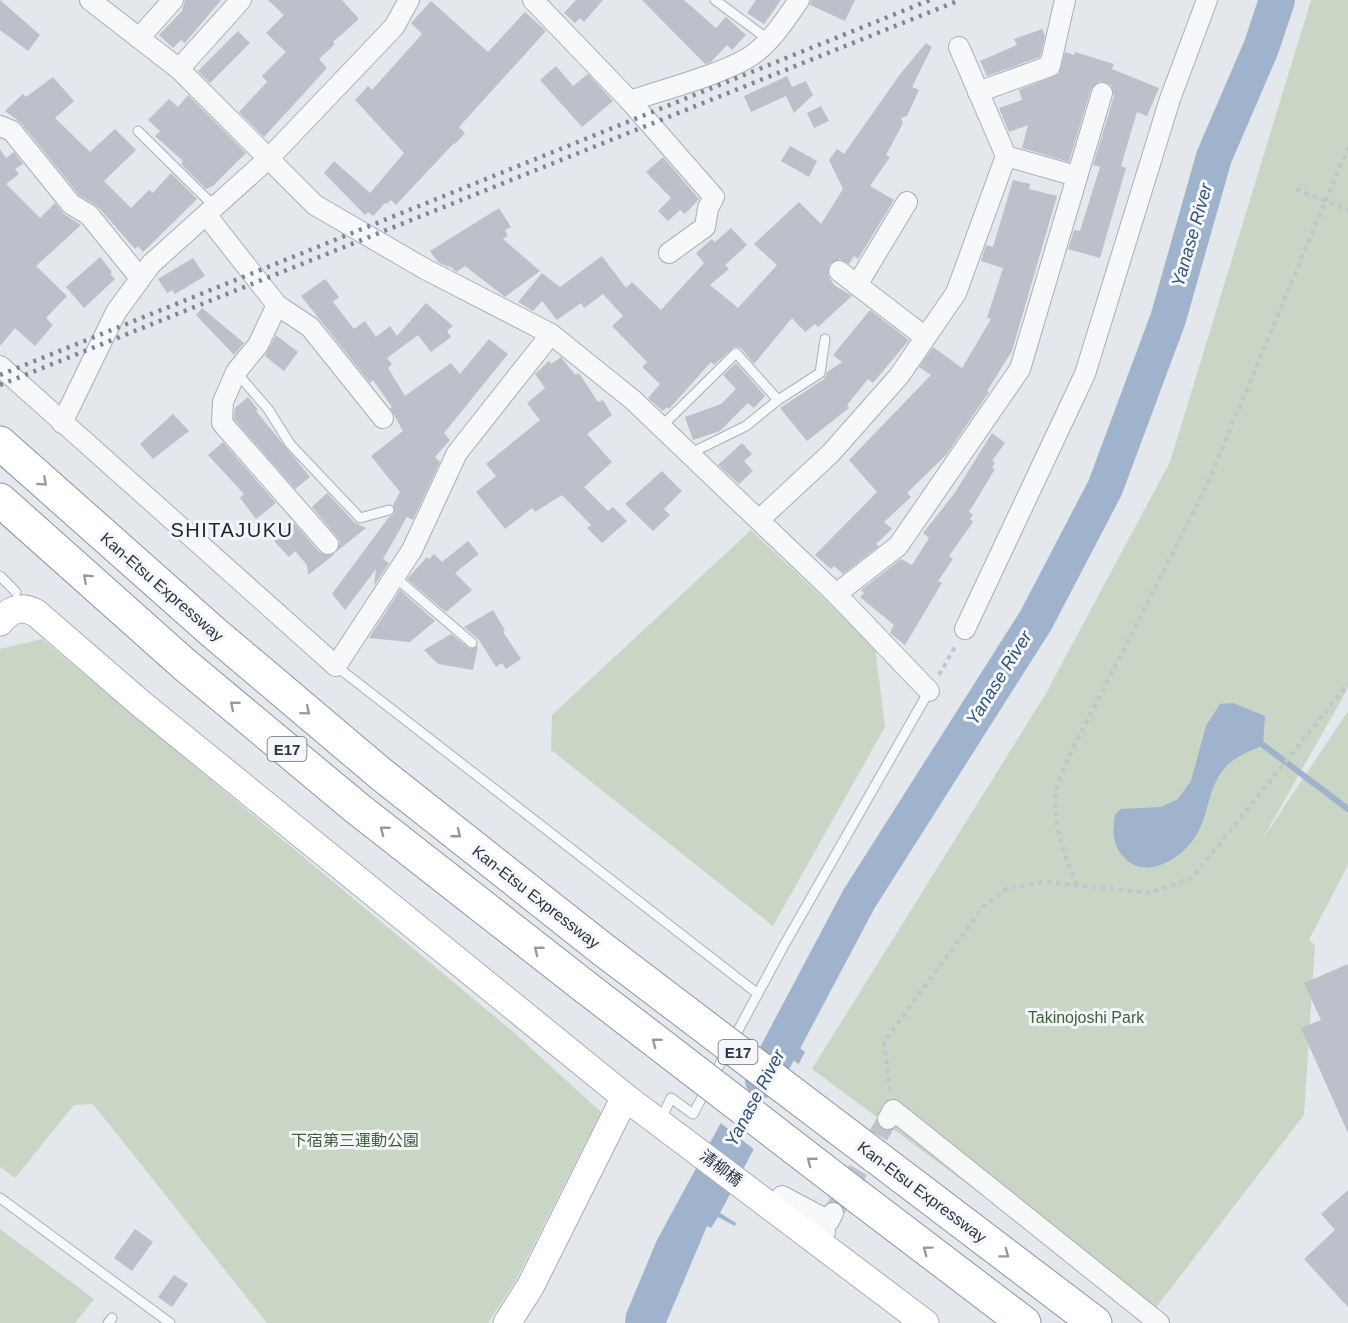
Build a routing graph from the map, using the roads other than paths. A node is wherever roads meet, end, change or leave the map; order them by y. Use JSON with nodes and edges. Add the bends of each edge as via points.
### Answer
{"nodes":[{"id":1,"x":90,"y":0,"type":"edge"},
{"id":2,"x":174,"y":0,"type":"edge"},
{"id":3,"x":241,"y":0,"type":"edge"},
{"id":4,"x":409,"y":0,"type":"edge"},
{"id":5,"x":533,"y":0,"type":"edge"},
{"id":6,"x":716,"y":0,"type":"edge"},
{"id":7,"x":798,"y":0,"type":"edge"},
{"id":8,"x":1065,"y":0,"type":"edge"},
{"id":9,"x":1207,"y":0,"type":"edge"},
{"id":10,"x":115,"y":9,"type":"edge"},
{"id":11,"x":139,"y":38,"type":"junction"},
{"id":12,"x":769,"y":40,"type":"junction"},
{"id":13,"x":959,"y":47,"type":"dead end"},
{"id":14,"x":179,"y":69,"type":"junction"},
{"id":15,"x":978,"y":92,"type":"junction"},
{"id":16,"x":1102,"y":93,"type":"dead end"},
{"id":17,"x":630,"y":101,"type":"junction"},
{"id":18,"x":0,"y":126,"type":"edge"},
{"id":19,"x":138,"y":131,"type":"dead end"},
{"id":20,"x":1006,"y":156,"type":"junction"},
{"id":21,"x":269,"y":158,"type":"junction"},
{"id":22,"x":1076,"y":176,"type":"junction"},
{"id":23,"x":907,"y":202,"type":"dead end"},
{"id":24,"x":212,"y":212,"type":"junction"},
{"id":25,"x":669,"y":254,"type":"dead end"},
{"id":26,"x":839,"y":272,"type":"dead end"},
{"id":27,"x":140,"y":278,"type":"junction"},
{"id":28,"x":857,"y":285,"type":"junction"},
{"id":29,"x":277,"y":305,"type":"junction"},
{"id":30,"x":551,"y":334,"type":"junction"},
{"id":31,"x":926,"y":337,"type":"junction"},
{"id":32,"x":825,"y":339,"type":"dead end"},
{"id":33,"x":0,"y":366,"type":"edge"},
{"id":34,"x":236,"y":372,"type":"junction"},
{"id":35,"x":778,"y":400,"type":"junction"},
{"id":36,"x":383,"y":418,"type":"dead end"},
{"id":37,"x":62,"y":423,"type":"junction"},
{"id":38,"x":661,"y":427,"type":"junction"},
{"id":39,"x":0,"y":443,"type":"edge"},
{"id":40,"x":689,"y":454,"type":"junction"},
{"id":41,"x":0,"y":500,"type":"edge"},
{"id":42,"x":388,"y":510,"type":"dead end"},
{"id":43,"x":759,"y":520,"type":"junction"},
{"id":44,"x":328,"y":544,"type":"dead end"},
{"id":45,"x":0,"y":576,"type":"edge"},
{"id":46,"x":396,"y":578,"type":"junction"},
{"id":47,"x":16,"y":591,"type":"dead end"},
{"id":48,"x":836,"y":594,"type":"junction"},
{"id":49,"x":0,"y":622,"type":"edge"},
{"id":50,"x":965,"y":629,"type":"road end"},
{"id":51,"x":472,"y":643,"type":"dead end"},
{"id":52,"x":336,"y":666,"type":"junction"},
{"id":53,"x":929,"y":691,"type":"joint"},
{"id":54,"x":758,"y":994,"type":"junction"},
{"id":55,"x":625,"y":1097,"type":"junction"},
{"id":56,"x":891,"y":1114,"type":"road end"},
{"id":57,"x":667,"y":1127,"type":"junction"},
{"id":58,"x":0,"y":1198,"type":"edge"},
{"id":59,"x":845,"y":1204,"type":"junction"},
{"id":60,"x":815,"y":1246,"type":"junction"},
{"id":61,"x":170,"y":1323,"type":"edge"},
{"id":62,"x":507,"y":1323,"type":"edge"},
{"id":63,"x":925,"y":1323,"type":"edge"},
{"id":64,"x":1024,"y":1323,"type":"edge"},
{"id":65,"x":1095,"y":1323,"type":"edge"},
{"id":66,"x":1159,"y":1323,"type":"edge"}],
"edges":[{"from":1,"to":10,"type":"street"},
{"from":2,"to":11,"type":"street"},
{"from":3,"to":14,"type":"street"},
{"from":4,"to":21,"type":"street","via":[[394,27]]},
{"from":5,"to":17,"type":"street"},
{"from":6,"to":12,"type":"lane"},
{"from":7,"to":12,"type":"street"},
{"from":8,"to":15,"type":"street","via":[[1050,66]]},
{"from":9,"to":50,"type":"street","via":[[1170,99],[1085,374]]},
{"from":10,"to":11,"type":"street"},
{"from":11,"to":14,"type":"street"},
{"from":12,"to":17,"type":"street","via":[[754,54],[727,67]]},
{"from":13,"to":15,"type":"street"},
{"from":14,"to":21,"type":"street"},
{"from":15,"to":20,"type":"street"},
{"from":16,"to":22,"type":"street"},
{"from":17,"to":25,"type":"street","via":[[714,197],[705,227]]},
{"from":18,"to":27,"type":"street","via":[[12,131],[72,204],[89,214]]},
{"from":19,"to":24,"type":"lane"},
{"from":20,"to":22,"type":"street"},
{"from":20,"to":31,"type":"street","via":[[956,293]]},
{"from":21,"to":24,"type":"street"},
{"from":21,"to":30,"type":"street","via":[[315,205],[425,269]]},
{"from":22,"to":48,"type":"street","via":[[1020,369],[898,546]]},
{"from":23,"to":28,"type":"street"},
{"from":24,"to":27,"type":"street"},
{"from":24,"to":29,"type":"street"},
{"from":26,"to":28,"type":"street"},
{"from":27,"to":37,"type":"street","via":[[116,312]]},
{"from":28,"to":31,"type":"street"},
{"from":29,"to":34,"type":"street","via":[[258,345]]},
{"from":29,"to":36,"type":"street","via":[[310,327]]},
{"from":30,"to":38,"type":"street"},
{"from":30,"to":46,"type":"street","via":[[457,453]]},
{"from":31,"to":43,"type":"street","via":[[898,376],[831,453]]},
{"from":32,"to":35,"type":"lane","via":[[820,373]]},
{"from":33,"to":37,"type":"street"},
{"from":34,"to":42,"type":"lane","via":[[268,409],[290,444],[360,518]]},
{"from":34,"to":44,"type":"street","via":[[224,402],[222,423]]},
{"from":35,"to":38,"type":"lane","via":[[736,353]]},
{"from":35,"to":40,"type":"lane","via":[[746,426]]},
{"from":37,"to":52,"type":"street"},
{"from":38,"to":40,"type":"street"},
{"from":39,"to":65,"type":"highway","name":"Kan-Etsu Expressway","number":"E17","one_way":true,"bridge":true,"via":[[213,633],[372,766],[601,948]]},
{"from":40,"to":43,"type":"street"},
{"from":59,"to":41,"type":"highway","number":"E17","one_way":true,"bridge":true,"via":[[584,986],[358,809],[185,665]]},
{"from":43,"to":48,"type":"street"},
{"from":45,"to":47,"type":"lane"},
{"from":46,"to":51,"type":"lane"},
{"from":46,"to":52,"type":"street"},
{"from":48,"to":53,"type":"street"},
{"from":49,"to":55,"type":"street","name":"清柳橋","via":[[18,608],[36,613],[140,703]]},
{"from":52,"to":54,"type":"lane"},
{"from":53,"to":54,"type":"lane"},
{"from":54,"to":57,"type":"lane","via":[[693,1114],[671,1098]]},
{"from":55,"to":57,"type":"street","name":"清柳橋"},
{"from":55,"to":62,"type":"street","via":[[530,1287]]},
{"from":56,"to":66,"type":"street"},
{"from":57,"to":60,"type":"street","name":"清柳橋","via":[[768,1203]]},
{"from":58,"to":61,"type":"lane"},
{"from":59,"to":60,"type":"street","via":[[830,1221],[782,1196],[825,1232]]},
{"from":64,"to":59,"type":"highway","number":"E17","one_way":true},
{"from":60,"to":63,"type":"street","name":"清柳橋"}]}
